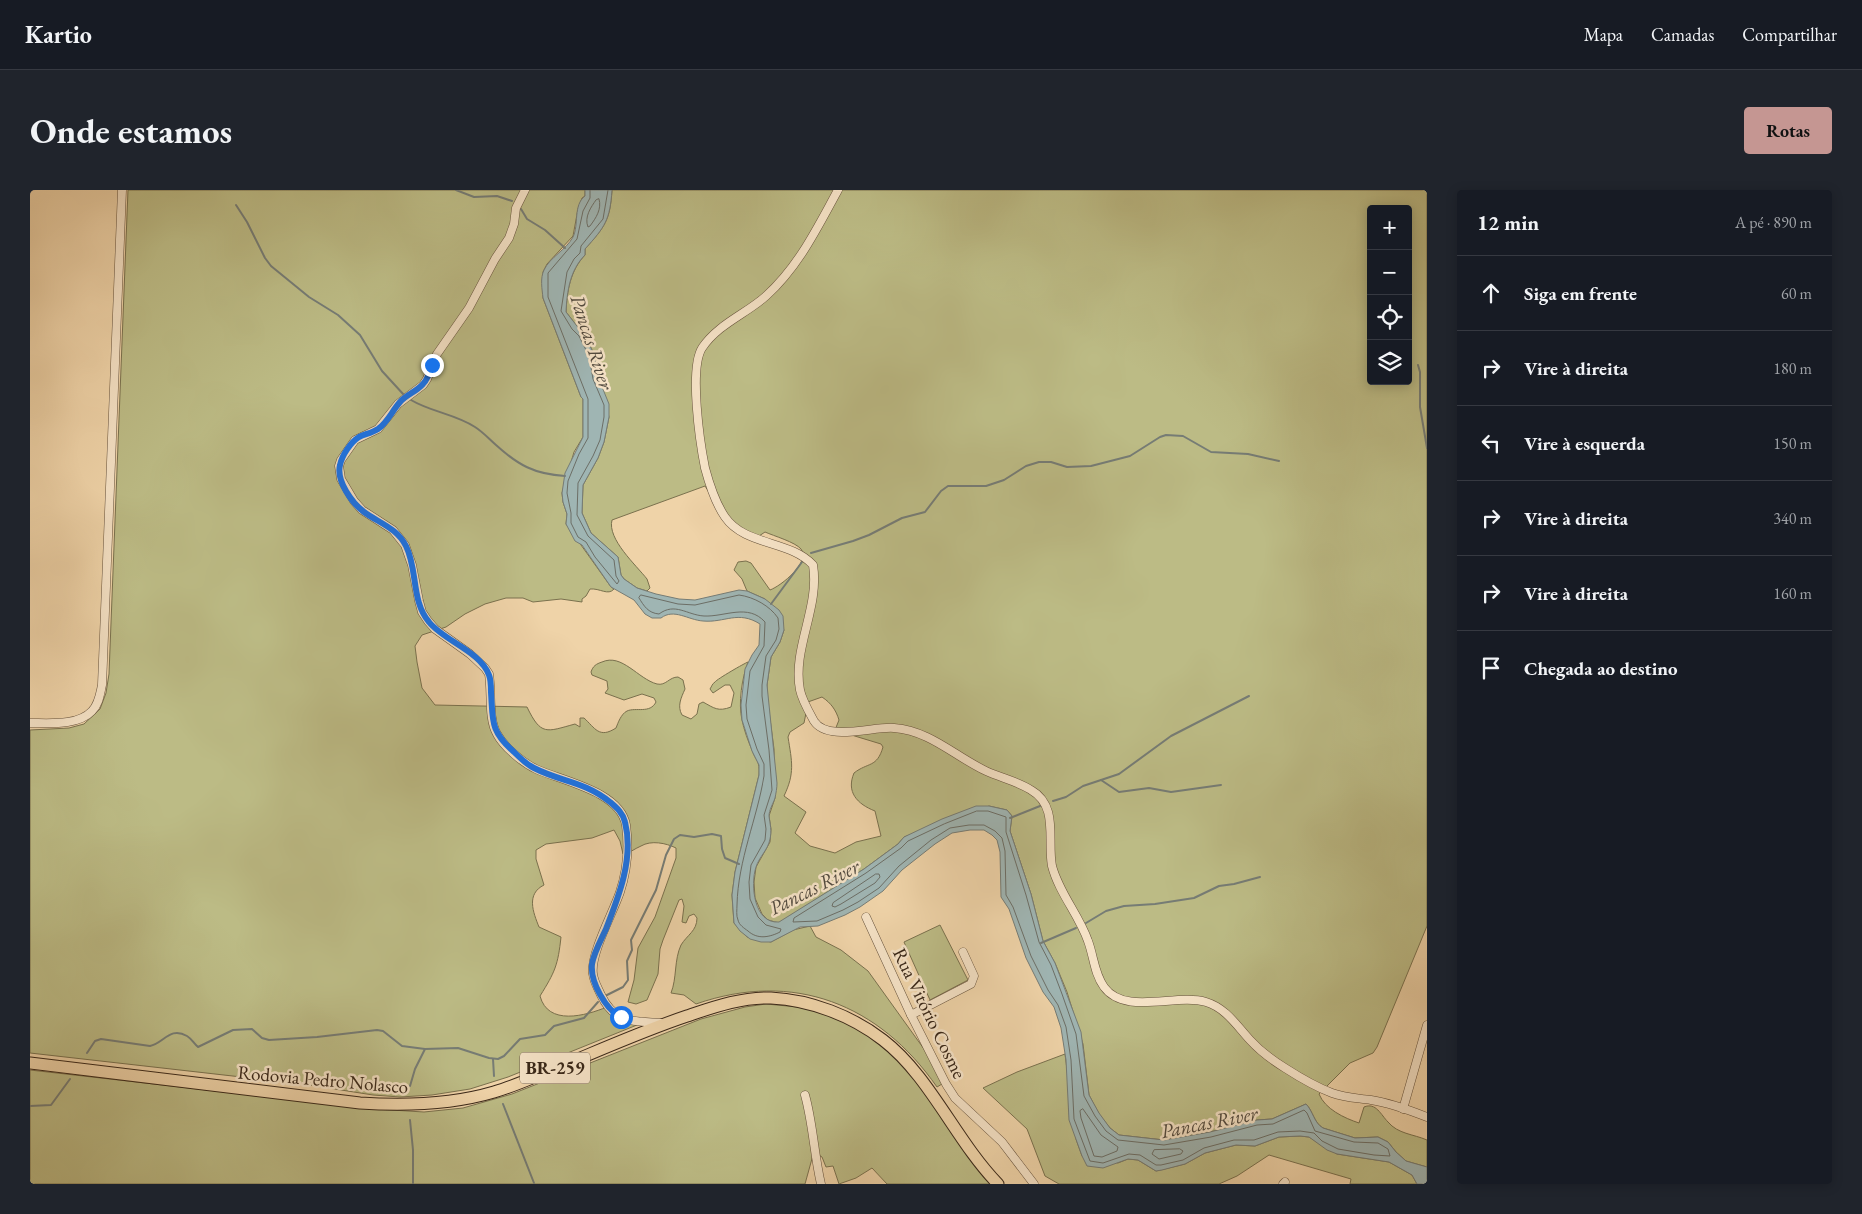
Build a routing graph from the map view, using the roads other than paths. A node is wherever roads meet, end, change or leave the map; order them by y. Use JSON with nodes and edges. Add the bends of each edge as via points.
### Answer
{"nodes":[{"id":1,"x":122,"y":190,"type":"edge"},
{"id":2,"x":525,"y":190,"type":"edge"},
{"id":3,"x":838,"y":190,"type":"edge"},
{"id":4,"x":30,"y":724,"type":"edge"},
{"id":5,"x":866,"y":917,"type":"dead end"},
{"id":6,"x":963,"y":952,"type":"dead end"},
{"id":7,"x":911,"y":1015,"type":"junction"},
{"id":8,"x":666,"y":1023,"type":"junction"},
{"id":9,"x":1427,"y":1025,"type":"edge"},
{"id":10,"x":30,"y":1063,"type":"edge"},
{"id":11,"x":805,"y":1095,"type":"dead end"},
{"id":12,"x":1403,"y":1109,"type":"junction"},
{"id":13,"x":1427,"y":1117,"type":"edge"},
{"id":14,"x":821,"y":1184,"type":"edge"},
{"id":15,"x":998,"y":1184,"type":"edge"},
{"id":16,"x":1034,"y":1184,"type":"edge"}],
"edges":[{"from":1,"to":4,"type":"street","via":[[102,685],[98,702],[84,718],[72,722]]},
{"from":2,"to":8,"type":"street","via":[[516,208],[509,238],[469,308],[437,354],[427,379],[398,404],[378,429],[355,440],[341,460],[339,472],[345,488],[362,510],[393,530],[406,545],[422,612],[428,621],[470,654],[489,674],[494,725],[500,738],[534,768],[586,786],[621,812],[626,831],[625,875],[595,955],[592,973],[606,1004],[615,1015]]},
{"from":3,"to":12,"type":"street","via":[[786,277],[764,298],[733,318],[701,350],[695,390],[705,468],[725,518],[754,538],[796,552],[814,564],[815,593],[798,675],[800,693],[816,725],[847,732],[892,727],[923,734],[985,771],[1018,783],[1043,798],[1048,809],[1052,866],[1088,941],[1095,971],[1104,988],[1114,997],[1128,1002],[1182,999],[1210,1003],[1226,1013],[1250,1041],[1272,1059],[1332,1093]]},
{"from":5,"to":7,"type":"street","name":"Rua Vitório Cosme"},
{"from":6,"to":7,"type":"street","via":[[974,976],[971,984]]},
{"from":7,"to":16,"type":"street","name":"Rua Vitório Cosme","via":[[955,1098],[1002,1142]]},
{"from":8,"to":10,"type":"highway","name":"Rodovia Pedro Nolasco","number":"BR-259","via":[[502,1090],[439,1104],[360,1103]]},
{"from":8,"to":15,"type":"highway","name":"Rodovia Pedro Nolasco","number":"BR-259","via":[[726,1004],[771,998],[807,1004],[851,1020],[885,1041],[898,1055]]},
{"from":9,"to":12,"type":"street"},
{"from":11,"to":14,"type":"street"},
{"from":12,"to":13,"type":"street"}]}
